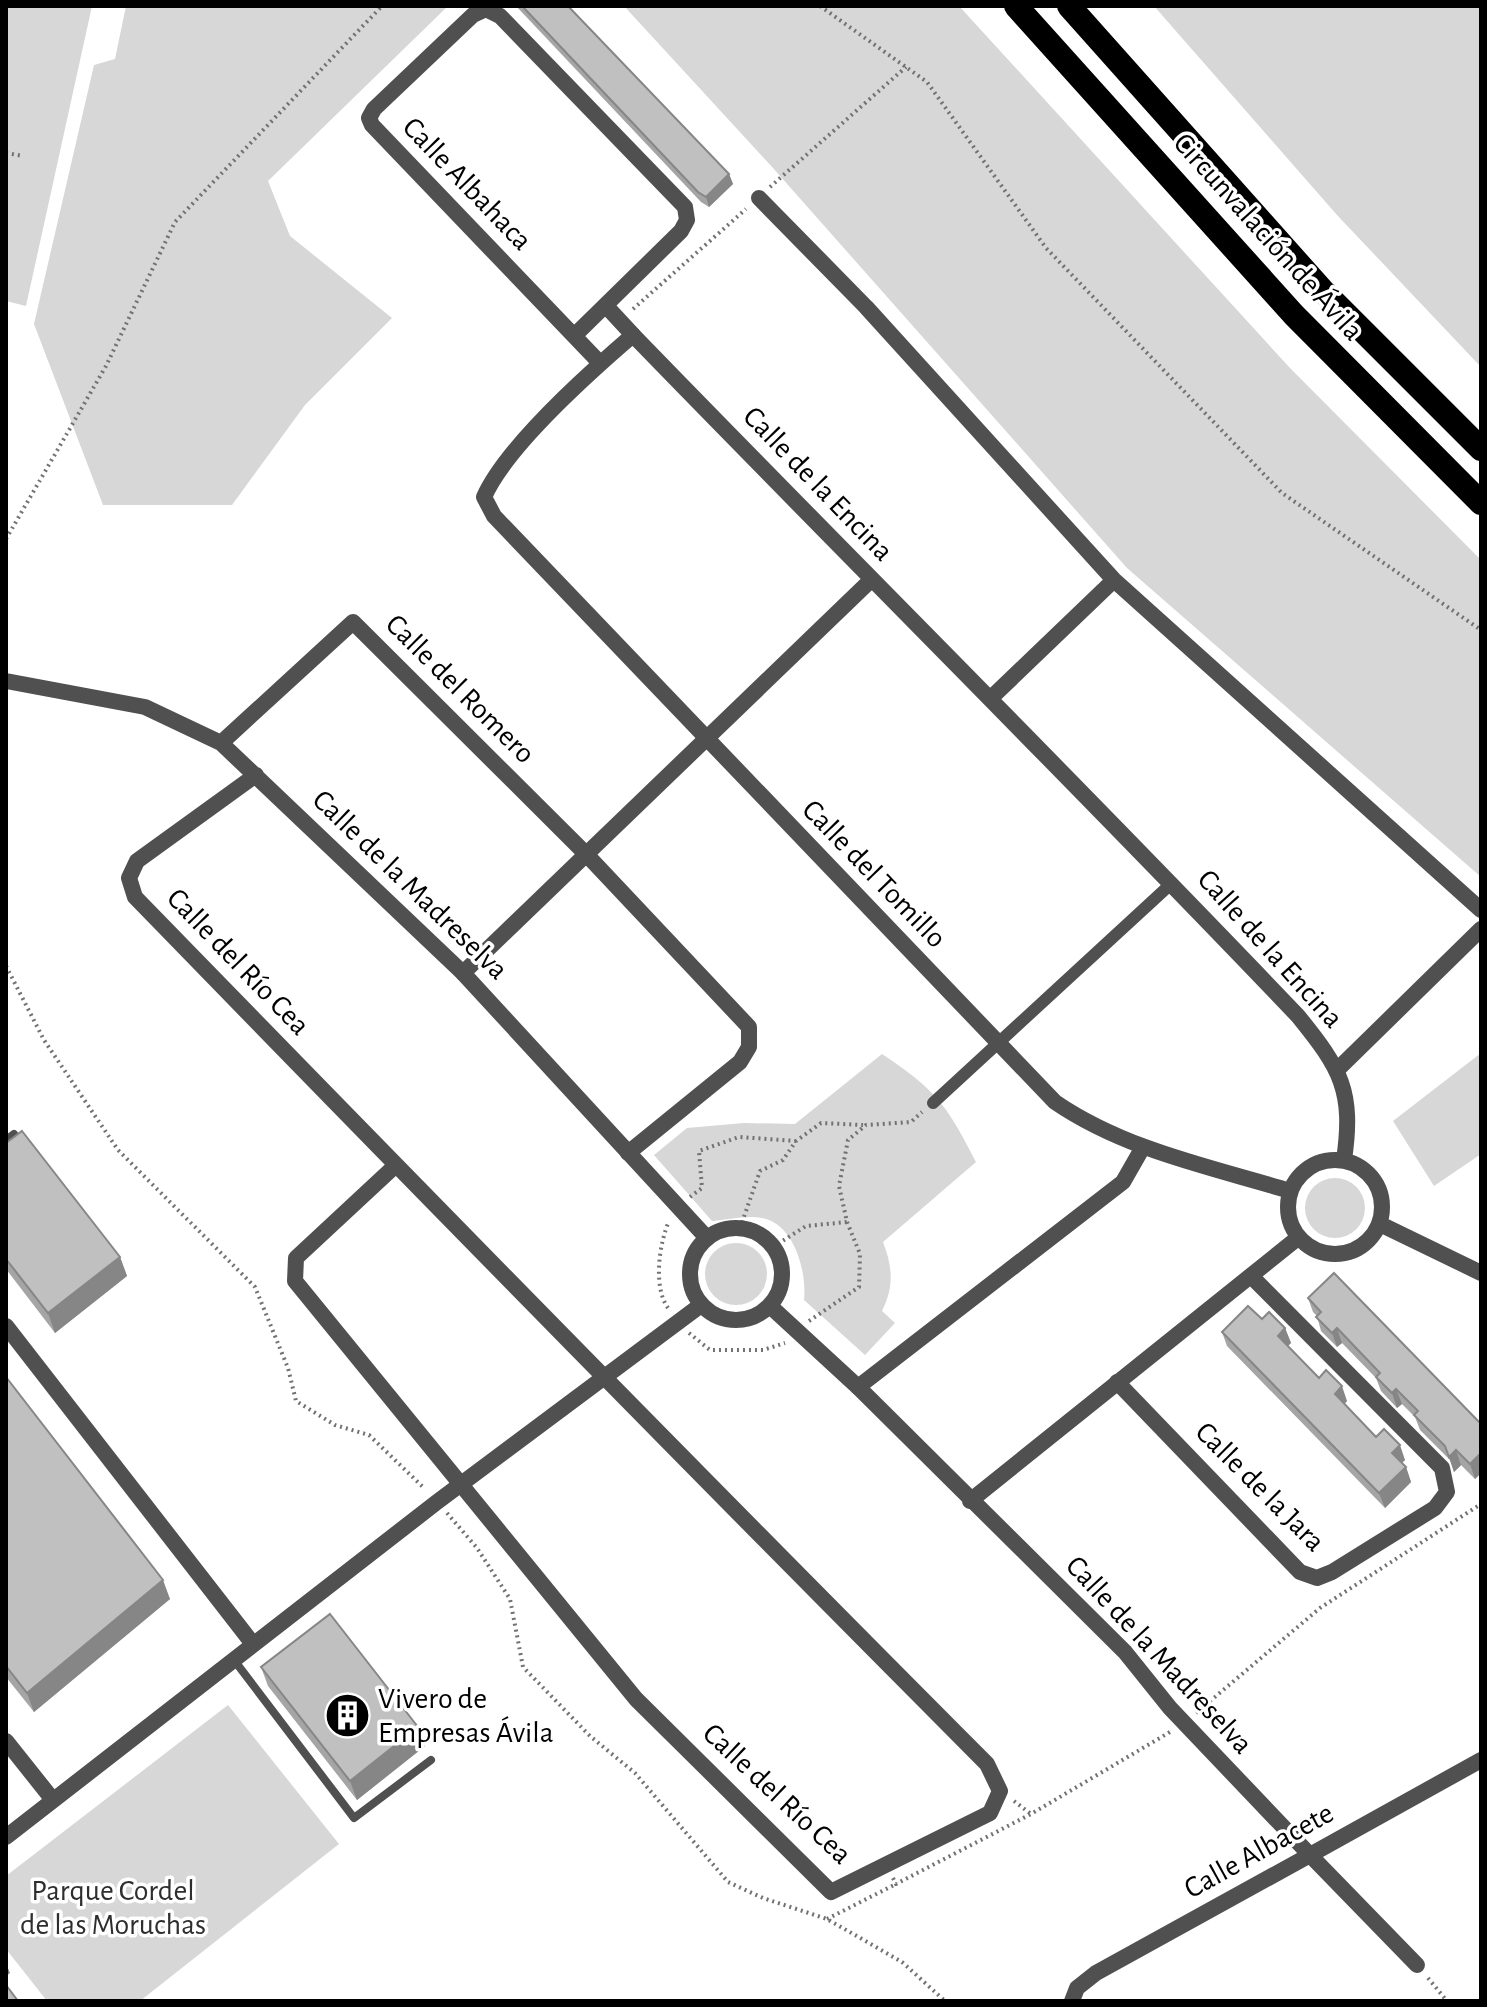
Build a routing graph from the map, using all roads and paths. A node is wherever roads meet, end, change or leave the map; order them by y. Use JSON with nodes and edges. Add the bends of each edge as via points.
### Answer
{"nodes":[{"id":1,"x":382,"y":6,"type":"edge"},
{"id":2,"x":820,"y":6,"type":"edge"},
{"id":3,"x":1016,"y":6,"type":"edge"},
{"id":4,"x":1069,"y":6,"type":"edge"},
{"id":5,"x":6,"y":153,"type":"edge"},
{"id":6,"x":23,"y":156,"type":"dead end"},
{"id":7,"x":759,"y":198,"type":"dead end"},
{"id":8,"x":607,"y":307,"type":"junction"},
{"id":9,"x":633,"y":335,"type":"junction"},
{"id":10,"x":574,"y":336,"type":"junction"},
{"id":11,"x":600,"y":363,"type":"junction"},
{"id":12,"x":1481,"y":449,"type":"edge"},
{"id":13,"x":1481,"y":503,"type":"edge"},
{"id":14,"x":6,"y":539,"type":"edge"},
{"id":15,"x":871,"y":580,"type":"junction"},
{"id":16,"x":1114,"y":580,"type":"junction"},
{"id":17,"x":1481,"y":630,"type":"edge"},
{"id":18,"x":6,"y":681,"type":"edge"},
{"id":19,"x":992,"y":697,"type":"junction"},
{"id":20,"x":708,"y":741,"type":"junction"},
{"id":21,"x":221,"y":743,"type":"junction"},
{"id":22,"x":256,"y":775,"type":"junction"},
{"id":23,"x":586,"y":854,"type":"junction"},
{"id":24,"x":1172,"y":883,"type":"junction"},
{"id":25,"x":1481,"y":910,"type":"edge"},
{"id":26,"x":1481,"y":929,"type":"edge"},
{"id":27,"x":463,"y":973,"type":"junction"},
{"id":28,"x":999,"y":1044,"type":"junction"},
{"id":29,"x":1338,"y":1069,"type":"junction"},
{"id":30,"x":933,"y":1103,"type":"joint"},
{"id":31,"x":866,"y":1125,"type":"junction"},
{"id":32,"x":796,"y":1141,"type":"junction"},
{"id":33,"x":1143,"y":1147,"type":"junction"},
{"id":34,"x":628,"y":1153,"type":"junction"},
{"id":35,"x":1344,"y":1160,"type":"junction"},
{"id":36,"x":396,"y":1165,"type":"junction"},
{"id":37,"x":1290,"y":1191,"type":"junction"},
{"id":38,"x":676,"y":1206,"type":"junction"},
{"id":39,"x":847,"y":1222,"type":"junction"},
{"id":40,"x":1380,"y":1224,"type":"junction"},
{"id":41,"x":740,"y":1228,"type":"junction"},
{"id":42,"x":1299,"y":1237,"type":"junction"},
{"id":43,"x":707,"y":1238,"type":"junction"},
{"id":44,"x":773,"y":1247,"type":"junction"},
{"id":45,"x":1480,"y":1271,"type":"edge"},
{"id":46,"x":1251,"y":1276,"type":"junction"},
{"id":47,"x":701,"y":1305,"type":"junction"},
{"id":48,"x":770,"y":1306,"type":"junction"},
{"id":49,"x":677,"y":1322,"type":"junction"},
{"id":50,"x":6,"y":1326,"type":"edge"},
{"id":51,"x":795,"y":1332,"type":"junction"},
{"id":52,"x":603,"y":1379,"type":"junction"},
{"id":53,"x":1117,"y":1382,"type":"junction"},
{"id":54,"x":858,"y":1387,"type":"junction"},
{"id":55,"x":459,"y":1486,"type":"junction"},
{"id":56,"x":970,"y":1501,"type":"junction"},
{"id":57,"x":253,"y":1644,"type":"junction"},
{"id":58,"x":234,"y":1660,"type":"junction"},
{"id":59,"x":6,"y":1741,"type":"edge"},
{"id":60,"x":431,"y":1760,"type":"dead end"},
{"id":61,"x":1481,"y":1760,"type":"edge"},
{"id":62,"x":53,"y":1800,"type":"junction"},
{"id":63,"x":6,"y":1837,"type":"edge"},
{"id":64,"x":1310,"y":1855,"type":"junction"},
{"id":65,"x":896,"y":1884,"type":"dead end"},
{"id":66,"x":827,"y":1919,"type":"dead end"},
{"id":67,"x":1417,"y":1965,"type":"joint"},
{"id":68,"x":1072,"y":2001,"type":"edge"},
{"id":69,"x":1447,"y":2001,"type":"edge"}],
"edges":[{"from":1,"to":14,"type":"path","via":[[175,222],[106,366]]},
{"from":2,"to":17,"type":"path","via":[[927,82],[1046,248],[1282,493]]},
{"from":3,"to":13,"type":"highway","name":"Circunvalación de Ávila","via":[[1294,315]]},
{"from":4,"to":12,"type":"highway","name":"Circunvalación de Ávila","via":[[1323,291]]},
{"from":5,"to":6,"type":"path"},
{"from":7,"to":16,"type":"street","via":[[866,307]]},
{"from":8,"to":9,"type":"street","name":"Calle de la Encina"},
{"from":8,"to":10,"type":"street"},
{"from":8,"to":10,"type":"street","name":"Calle Albahaca","via":[[681,231],[687,220],[685,207],[500,16],[486,9],[473,15],[369,118]]},
{"from":9,"to":11,"type":"street"},
{"from":9,"to":15,"type":"street","name":"Calle de la Encina"},
{"from":10,"to":11,"type":"street","name":"Calle Albahaca"},
{"from":11,"to":20,"type":"street","name":"Calle del Tomillo","via":[[494,473],[484,497],[494,516]]},
{"from":15,"to":19,"type":"street","name":"Calle de la Encina"},
{"from":15,"to":20,"type":"street"},
{"from":16,"to":19,"type":"street"},
{"from":16,"to":25,"type":"street"},
{"from":18,"to":21,"type":"street","name":"Calle de la Madreselva","via":[[145,707]]},
{"from":19,"to":24,"type":"street","name":"Calle de la Encina"},
{"from":20,"to":23,"type":"street"},
{"from":20,"to":28,"type":"street","name":"Calle del Tomillo"},
{"from":21,"to":22,"type":"street","name":"Calle de la Madreselva"},
{"from":21,"to":23,"type":"street","name":"Calle del Romero","via":[[353,622]]},
{"from":22,"to":27,"type":"street","name":"Calle de la Madreselva"},
{"from":22,"to":36,"type":"street","name":"Calle del Río Cea","via":[[137,861],[129,878],[135,897]]},
{"from":23,"to":27,"type":"street"},
{"from":23,"to":34,"type":"street","name":"Calle del Romero","via":[[749,1027],[749,1047],[740,1062]]},
{"from":24,"to":28,"type":"street"},
{"from":24,"to":29,"type":"street","name":"Calle de la Encina","via":[[1298,1016]]},
{"from":26,"to":29,"type":"street","name":"Calle de la Encina"},
{"from":27,"to":34,"type":"street","name":"Calle de la Madreselva"},
{"from":28,"to":30,"type":"street"},
{"from":28,"to":33,"type":"street","name":"Calle del Tomillo","via":[[1055,1102]]},
{"from":29,"to":35,"type":"street","name":"Calle de la Encina","via":[[1350,1119]]},
{"from":30,"to":31,"type":"path","via":[[911,1122]]},
{"from":31,"to":32,"type":"path","via":[[821,1123]]},
{"from":31,"to":39,"type":"path","via":[[848,1140],[845,1155],[839,1186]]},
{"from":32,"to":38,"type":"path","via":[[739,1137],[699,1151],[702,1188]]},
{"from":32,"to":41,"type":"path","via":[[783,1160],[760,1171]]},
{"from":33,"to":37,"type":"street","name":"Calle del Tomillo"},
{"from":33,"to":54,"type":"street","via":[[1123,1182]]},
{"from":34,"to":38,"type":"street","name":"Calle de la Madreselva"},
{"from":35,"to":37,"type":"street","via":[[1317,1163]]},
{"from":35,"to":40,"type":"street","via":[[1376,1184]]},
{"from":36,"to":52,"type":"street","name":"Calle del Río Cea"},
{"from":36,"to":55,"type":"street","name":"Calle del Río Cea","via":[[296,1258],[295,1281]]},
{"from":37,"to":42,"type":"street","via":[[1288,1207]]},
{"from":38,"to":43,"type":"street","name":"Calle de la Madreselva"},
{"from":38,"to":49,"type":"path","via":[[663,1235],[660,1297]]},
{"from":39,"to":44,"type":"path","via":[[806,1226]]},
{"from":39,"to":51,"type":"path","via":[[860,1254],[859,1287]]},
{"from":40,"to":42,"type":"street","via":[[1363,1246],[1350,1252],[1322,1253]]},
{"from":40,"to":45,"type":"street"},
{"from":41,"to":43,"type":"street"},
{"from":41,"to":44,"type":"street"},
{"from":42,"to":46,"type":"street"},
{"from":43,"to":47,"type":"street","via":[[697,1249],[689,1277]]},
{"from":44,"to":48,"type":"street","via":[[782,1277]]},
{"from":46,"to":53,"type":"street"},
{"from":46,"to":53,"type":"street","name":"Calle de la Jara","via":[[1442,1468],[1447,1492],[1435,1508],[1332,1572],[1311,1577],[1300,1572]]},
{"from":47,"to":48,"type":"street","via":[[727,1320],[757,1315]]},
{"from":47,"to":49,"type":"street"},
{"from":48,"to":51,"type":"street","name":"Calle de la Madreselva"},
{"from":49,"to":51,"type":"path","via":[[710,1350],[763,1350],[782,1345]]},
{"from":49,"to":52,"type":"street"},
{"from":50,"to":57,"type":"street"},
{"from":51,"to":54,"type":"street","name":"Calle de la Madreselva"},
{"from":52,"to":55,"type":"street"},
{"from":52,"to":55,"type":"street","name":"Calle del Río Cea","via":[[987,1764],[1000,1791],[990,1813],[831,1892],[636,1699]]},
{"from":53,"to":56,"type":"street"},
{"from":54,"to":56,"type":"street","name":"Calle de la Madreselva"},
{"from":55,"to":57,"type":"street"},
{"from":56,"to":64,"type":"street","name":"Calle de la Madreselva","via":[[1125,1652],[1170,1708]]},
{"from":57,"to":58,"type":"street"},
{"from":58,"to":60,"type":"lane","via":[[354,1818]]},
{"from":58,"to":62,"type":"street"},
{"from":59,"to":62,"type":"street"},
{"from":61,"to":64,"type":"street","name":"Calle Albacete"},
{"from":62,"to":63,"type":"street"},
{"from":64,"to":67,"type":"street","name":"Calle de la Madreselva"},
{"from":64,"to":68,"type":"street","name":"Calle Albacete","via":[[1096,1973],[1077,1988]]},
{"from":65,"to":66,"type":"path"},
{"from":67,"to":69,"type":"path"}]}
